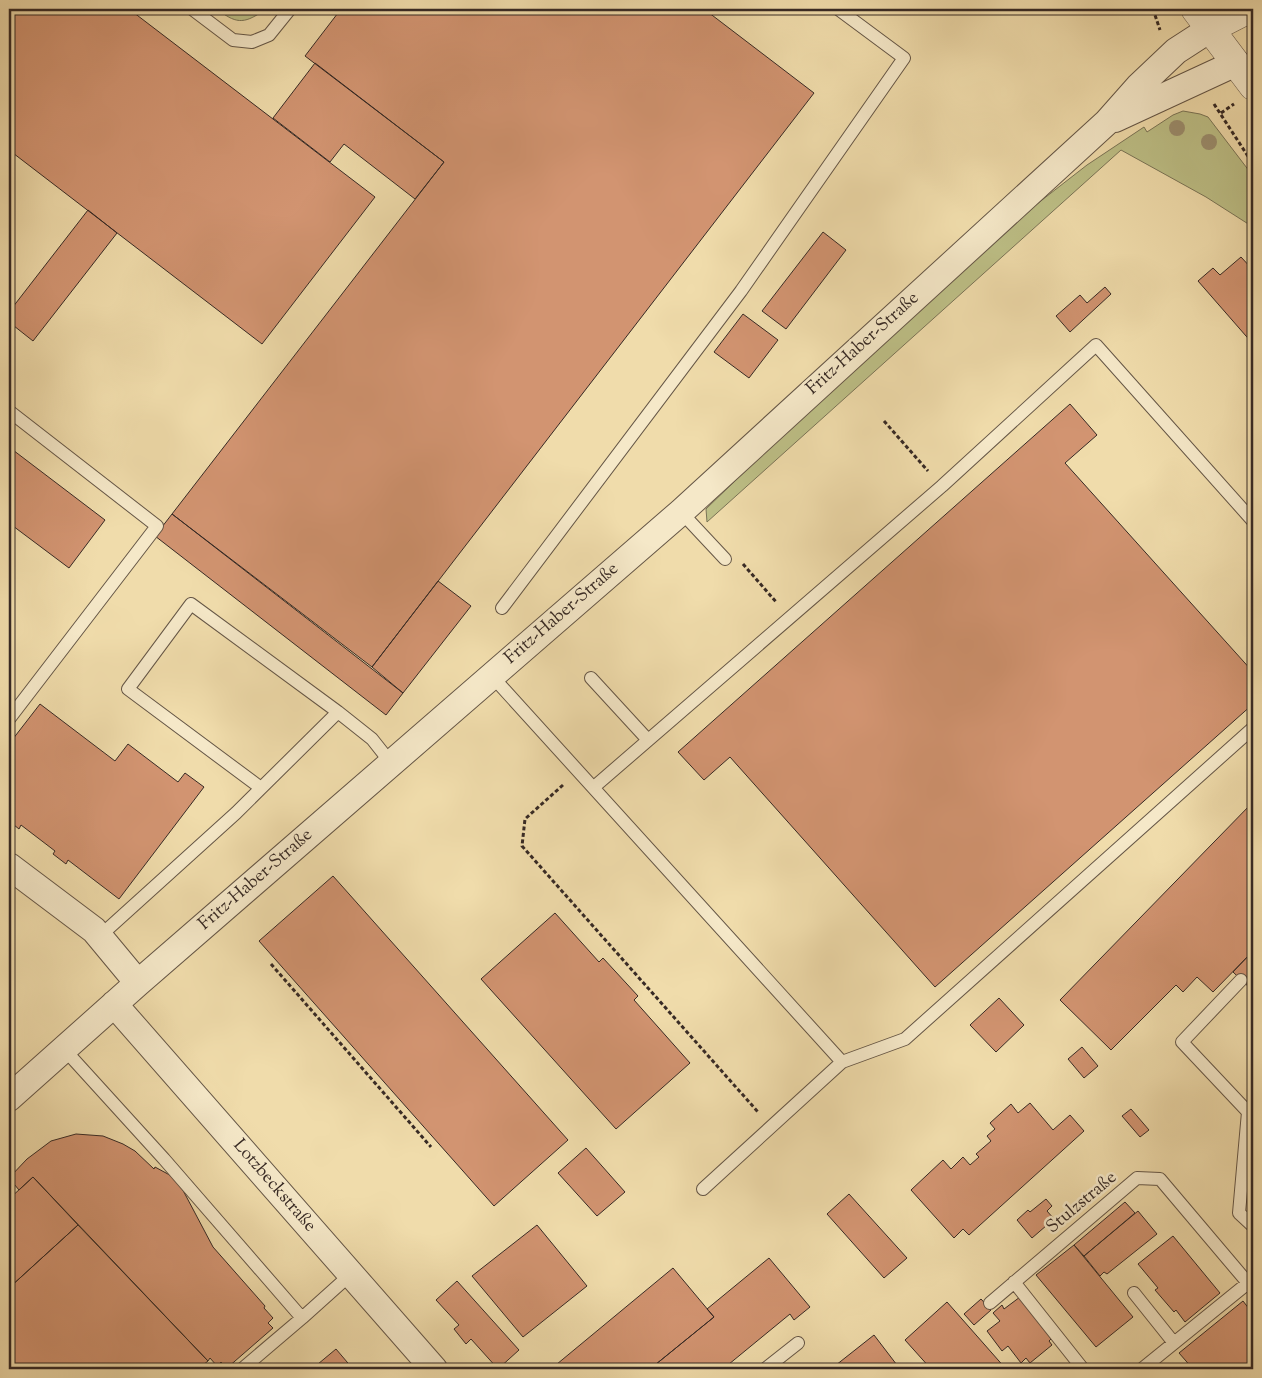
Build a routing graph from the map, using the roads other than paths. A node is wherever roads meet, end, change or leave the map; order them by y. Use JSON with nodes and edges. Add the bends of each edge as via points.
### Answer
{"nodes":[{"id":1,"x":192,"y":9,"type":"edge"},
{"id":2,"x":290,"y":9,"type":"edge"},
{"id":3,"x":838,"y":9,"type":"edge"},
{"id":4,"x":1249,"y":9,"type":"edge"},
{"id":5,"x":1203,"y":19,"type":"edge"},
{"id":6,"x":1245,"y":59,"type":"edge"},
{"id":7,"x":1253,"y":86,"type":"edge"},
{"id":8,"x":1107,"y":122,"type":"junction"},
{"id":9,"x":9,"y":410,"type":"edge"},
{"id":10,"x":681,"y":512,"type":"junction"},
{"id":11,"x":1253,"y":521,"type":"edge"},
{"id":12,"x":725,"y":559,"type":"dead end"},
{"id":13,"x":502,"y":608,"type":"dead end"},
{"id":14,"x":491,"y":675,"type":"junction"},
{"id":15,"x":592,"y":678,"type":"dead end"},
{"id":16,"x":338,"y":712,"type":"junction"},
{"id":17,"x":9,"y":719,"type":"edge"},
{"id":18,"x":1253,"y":728,"type":"edge"},
{"id":19,"x":648,"y":740,"type":"junction"},
{"id":20,"x":391,"y":762,"type":"junction"},
{"id":21,"x":594,"y":787,"type":"junction"},
{"id":22,"x":261,"y":788,"type":"junction"},
{"id":23,"x":9,"y":866,"type":"edge"},
{"id":24,"x":100,"y":936,"type":"junction"},
{"id":25,"x":1241,"y":980,"type":"dead end"},
{"id":26,"x":138,"y":983,"type":"junction"},
{"id":27,"x":114,"y":1004,"type":"junction"},
{"id":28,"x":64,"y":1049,"type":"junction"},
{"id":29,"x":842,"y":1062,"type":"junction"},
{"id":30,"x":9,"y":1098,"type":"edge"},
{"id":31,"x":703,"y":1189,"type":"dead end"},
{"id":32,"x":1253,"y":1226,"type":"edge"},
{"id":33,"x":351,"y":1274,"type":"junction"},
{"id":34,"x":1014,"y":1282,"type":"junction"},
{"id":35,"x":1251,"y":1286,"type":"edge"},
{"id":36,"x":1134,"y":1293,"type":"dead end"},
{"id":37,"x":990,"y":1303,"type":"dead end"},
{"id":38,"x":302,"y":1318,"type":"junction"},
{"id":39,"x":798,"y":1343,"type":"dead end"},
{"id":40,"x":1174,"y":1343,"type":"junction"},
{"id":41,"x":242,"y":1369,"type":"edge"},
{"id":42,"x":434,"y":1369,"type":"edge"},
{"id":43,"x":765,"y":1369,"type":"edge"},
{"id":44,"x":1083,"y":1369,"type":"edge"},
{"id":45,"x":1142,"y":1369,"type":"edge"}],
"edges":[{"from":1,"to":2,"type":"lane","via":[[233,40],[252,42],[269,34]]},
{"from":3,"to":13,"type":"lane","via":[[904,58],[741,292]]},
{"from":4,"to":5,"type":"street"},
{"from":5,"to":6,"type":"street"},
{"from":5,"to":8,"type":"street","name":"Fritz-Haber-Straße"},
{"from":6,"to":7,"type":"street"},
{"from":6,"to":8,"type":"street","name":"Fritz-Haber-Straße"},
{"from":8,"to":10,"type":"street","name":"Fritz-Haber-Straße"},
{"from":9,"to":17,"type":"lane","via":[[157,526]]},
{"from":10,"to":12,"type":"lane"},
{"from":10,"to":14,"type":"street","name":"Fritz-Haber-Straße"},
{"from":11,"to":19,"type":"lane","via":[[1096,345],[942,486]]},
{"from":14,"to":20,"type":"street","name":"Fritz-Haber-Straße"},
{"from":14,"to":21,"type":"lane"},
{"from":15,"to":19,"type":"lane"},
{"from":16,"to":20,"type":"lane","via":[[372,739]]},
{"from":16,"to":22,"type":"lane"},
{"from":16,"to":22,"type":"lane","via":[[192,604],[128,689]]},
{"from":18,"to":29,"type":"lane","via":[[905,1039]]},
{"from":19,"to":21,"type":"lane"},
{"from":20,"to":26,"type":"street","name":"Fritz-Haber-Straße"},
{"from":21,"to":29,"type":"lane"},
{"from":22,"to":24,"type":"lane"},
{"from":23,"to":24,"type":"street"},
{"from":24,"to":26,"type":"street"},
{"from":25,"to":32,"type":"lane","via":[[1182,1042],[1248,1112],[1239,1212]]},
{"from":26,"to":27,"type":"street","name":"Fritz-Haber-Straße"},
{"from":27,"to":28,"type":"street","name":"Fritz-Haber-Straße"},
{"from":27,"to":33,"type":"street","name":"Lotzbeckstraße"},
{"from":28,"to":30,"type":"street","name":"Fritz-Haber-Straße"},
{"from":28,"to":38,"type":"lane"},
{"from":29,"to":31,"type":"lane"},
{"from":33,"to":38,"type":"lane"},
{"from":33,"to":42,"type":"street","name":"Lotzbeckstraße"},
{"from":34,"to":35,"type":"lane","name":"Stulzstraße","via":[[1137,1178],[1160,1179]]},
{"from":34,"to":37,"type":"lane","name":"Stulzstraße"},
{"from":34,"to":44,"type":"lane"},
{"from":35,"to":40,"type":"lane"},
{"from":36,"to":40,"type":"lane"},
{"from":38,"to":41,"type":"lane"},
{"from":39,"to":43,"type":"lane"},
{"from":40,"to":45,"type":"lane"}]}
